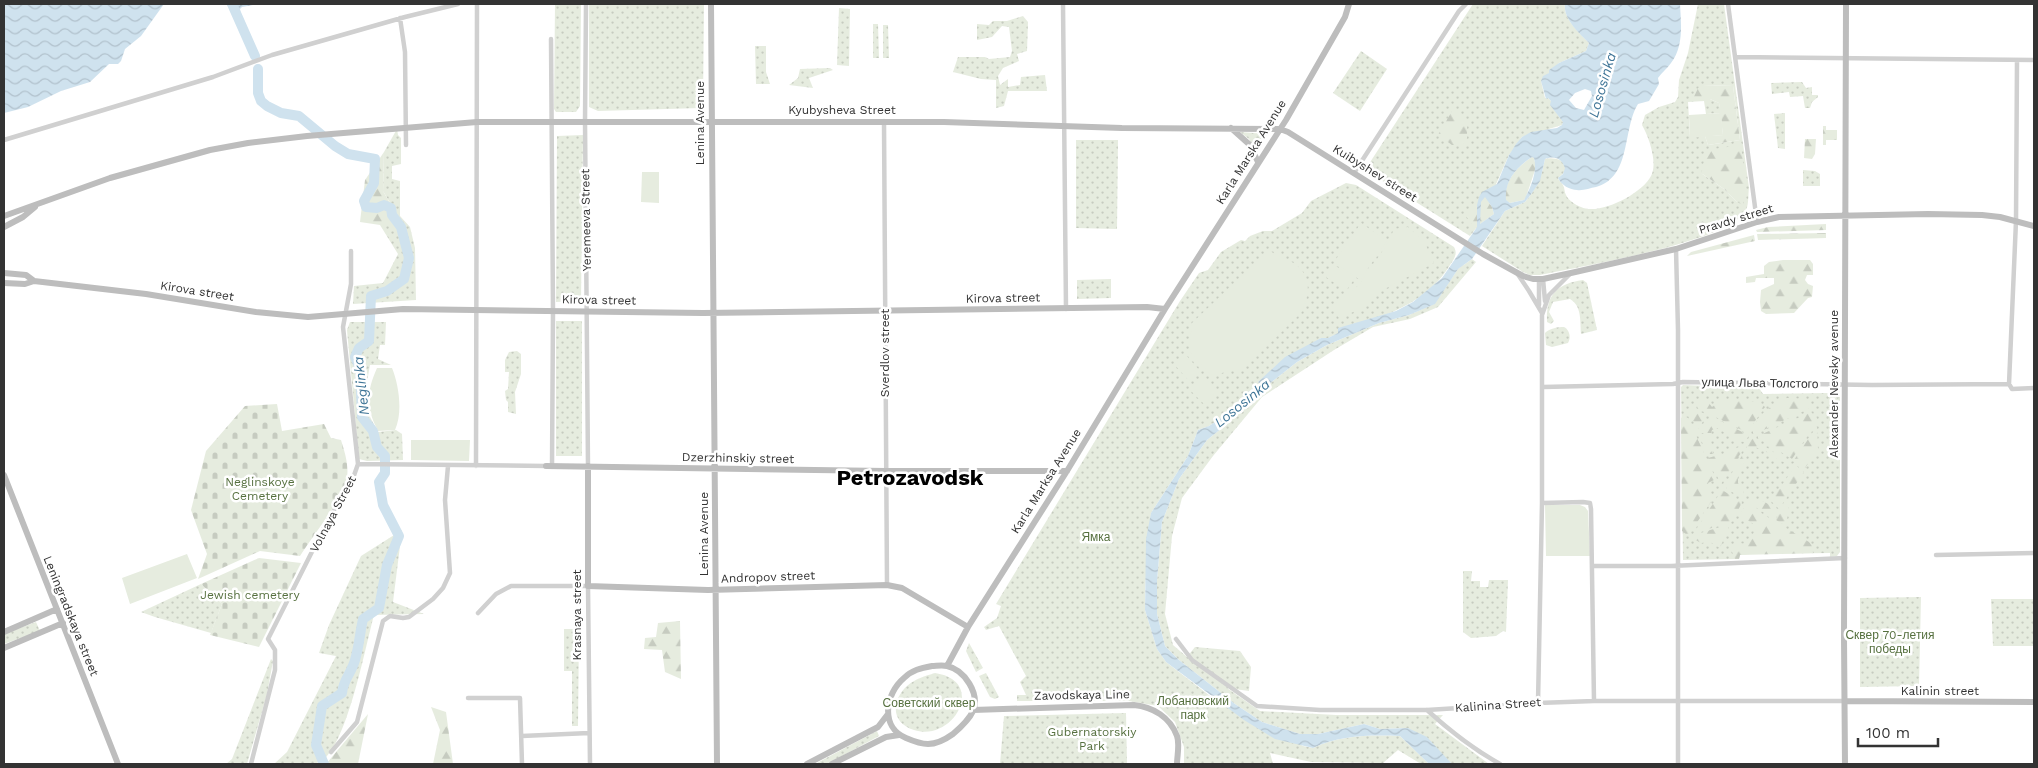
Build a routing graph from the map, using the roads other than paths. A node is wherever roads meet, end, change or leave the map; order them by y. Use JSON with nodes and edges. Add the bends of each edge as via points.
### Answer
{"nodes":[{"id":1,"x":458,"y":4,"type":"edge"},
{"id":2,"x":477,"y":4,"type":"edge"},
{"id":3,"x":586,"y":4,"type":"edge"},
{"id":4,"x":711,"y":4,"type":"edge"},
{"id":5,"x":1064,"y":4,"type":"edge"},
{"id":6,"x":1348,"y":4,"type":"edge"},
{"id":7,"x":1466,"y":4,"type":"edge"},
{"id":8,"x":1728,"y":4,"type":"edge"},
{"id":9,"x":1846,"y":4,"type":"edge"},
{"id":10,"x":400,"y":18,"type":"junction"},
{"id":11,"x":551,"y":39,"type":"dead end"},
{"id":12,"x":1736,"y":57,"type":"junction"},
{"id":13,"x":1846,"y":58,"type":"junction"},
{"id":14,"x":2017,"y":60,"type":"junction"},
{"id":15,"x":2034,"y":60,"type":"edge"},
{"id":16,"x":884,"y":121,"type":"junction"},
{"id":17,"x":477,"y":122,"type":"junction"},
{"id":18,"x":551,"y":122,"type":"junction"},
{"id":19,"x":585,"y":122,"type":"junction"},
{"id":20,"x":711,"y":123,"type":"junction"},
{"id":21,"x":1064,"y":126,"type":"junction"},
{"id":22,"x":1231,"y":128,"type":"junction"},
{"id":23,"x":405,"y":129,"type":"junction"},
{"id":24,"x":1280,"y":129,"type":"junction"},
{"id":25,"x":4,"y":140,"type":"edge"},
{"id":26,"x":406,"y":145,"type":"dead end"},
{"id":27,"x":1258,"y":162,"type":"junction"},
{"id":28,"x":1354,"y":173,"type":"junction"},
{"id":29,"x":36,"y":206,"type":"junction"},
{"id":30,"x":4,"y":216,"type":"edge"},
{"id":31,"x":1845,"y":216,"type":"junction"},
{"id":32,"x":22,"y":217,"type":"junction"},
{"id":33,"x":2016,"y":220,"type":"junction"},
{"id":34,"x":1757,"y":222,"type":"junction"},
{"id":35,"x":2034,"y":226,"type":"edge"},
{"id":36,"x":4,"y":227,"type":"edge"},
{"id":37,"x":4,"y":232,"type":"edge"},
{"id":38,"x":1676,"y":249,"type":"junction"},
{"id":39,"x":352,"y":251,"type":"dead end"},
{"id":40,"x":1483,"y":254,"type":"joint"},
{"id":41,"x":4,"y":273,"type":"edge"},
{"id":42,"x":1571,"y":273,"type":"junction"},
{"id":43,"x":1517,"y":274,"type":"junction"},
{"id":44,"x":1541,"y":279,"type":"junction"},
{"id":45,"x":34,"y":281,"type":"junction"},
{"id":46,"x":4,"y":283,"type":"edge"},
{"id":47,"x":1545,"y":303,"type":"junction"},
{"id":48,"x":1539,"y":306,"type":"junction"},
{"id":49,"x":1066,"y":308,"type":"junction"},
{"id":50,"x":1165,"y":309,"type":"junction"},
{"id":51,"x":477,"y":311,"type":"junction"},
{"id":52,"x":553,"y":311,"type":"junction"},
{"id":53,"x":885,"y":311,"type":"junction"},
{"id":54,"x":586,"y":312,"type":"junction"},
{"id":55,"x":714,"y":313,"type":"junction"},
{"id":56,"x":344,"y":314,"type":"junction"},
{"id":57,"x":1542,"y":314,"type":"junction"},
{"id":58,"x":1678,"y":382,"type":"junction"},
{"id":59,"x":1844,"y":384,"type":"junction"},
{"id":60,"x":2009,"y":384,"type":"junction"},
{"id":61,"x":1543,"y":387,"type":"junction"},
{"id":62,"x":2034,"y":388,"type":"edge"},
{"id":63,"x":358,"y":464,"type":"junction"},
{"id":64,"x":448,"y":466,"type":"junction"},
{"id":65,"x":476,"y":466,"type":"junction"},
{"id":66,"x":549,"y":466,"type":"junction"},
{"id":67,"x":588,"y":466,"type":"junction"},
{"id":68,"x":715,"y":469,"type":"junction"},
{"id":69,"x":886,"y":471,"type":"junction"},
{"id":70,"x":1066,"y":471,"type":"junction"},
{"id":71,"x":4,"y":475,"type":"edge"},
{"id":72,"x":1542,"y":503,"type":"junction"},
{"id":73,"x":2034,"y":553,"type":"edge"},
{"id":74,"x":1936,"y":555,"type":"dead end"},
{"id":75,"x":1845,"y":558,"type":"junction"},
{"id":76,"x":1678,"y":565,"type":"junction"},
{"id":77,"x":1593,"y":566,"type":"junction"},
{"id":78,"x":887,"y":584,"type":"junction"},
{"id":79,"x":588,"y":586,"type":"junction"},
{"id":80,"x":716,"y":590,"type":"junction"},
{"id":81,"x":57,"y":609,"type":"junction"},
{"id":82,"x":478,"y":613,"type":"dead end"},
{"id":83,"x":64,"y":623,"type":"junction"},
{"id":84,"x":968,"y":628,"type":"junction"},
{"id":85,"x":4,"y":632,"type":"edge"},
{"id":86,"x":1176,"y":639,"type":"dead end"},
{"id":87,"x":4,"y":648,"type":"edge"},
{"id":88,"x":947,"y":666,"type":"junction"},
{"id":89,"x":468,"y":698,"type":"dead end"},
{"id":90,"x":1594,"y":701,"type":"junction"},
{"id":91,"x":1678,"y":701,"type":"junction"},
{"id":92,"x":1845,"y":701,"type":"junction"},
{"id":93,"x":2034,"y":702,"type":"edge"},
{"id":94,"x":1538,"y":703,"type":"junction"},
{"id":95,"x":974,"y":710,"type":"junction"},
{"id":96,"x":1427,"y":710,"type":"junction"},
{"id":97,"x":888,"y":714,"type":"junction"},
{"id":98,"x":589,"y":733,"type":"junction"},
{"id":99,"x":522,"y":736,"type":"junction"},
{"id":100,"x":899,"y":736,"type":"junction"},
{"id":101,"x":331,"y":752,"type":"dead end"},
{"id":102,"x":118,"y":764,"type":"edge"},
{"id":103,"x":251,"y":764,"type":"edge"},
{"id":104,"x":522,"y":764,"type":"edge"},
{"id":105,"x":590,"y":764,"type":"edge"},
{"id":106,"x":717,"y":764,"type":"edge"},
{"id":107,"x":807,"y":764,"type":"edge"},
{"id":108,"x":832,"y":764,"type":"edge"},
{"id":109,"x":1177,"y":764,"type":"edge"},
{"id":110,"x":1500,"y":764,"type":"edge"},
{"id":111,"x":1678,"y":764,"type":"edge"},
{"id":112,"x":1845,"y":764,"type":"edge"}],
"edges":[{"from":1,"to":10,"type":"street"},
{"from":2,"to":17,"type":"street"},
{"from":3,"to":19,"type":"street","name":"Yeremeeva Street"},
{"from":4,"to":20,"type":"main road","name":"Lenina Avenue"},
{"from":5,"to":21,"type":"street"},
{"from":6,"to":24,"type":"main road","name":"Karla Marska Avenue","via":[[1346,17]]},
{"from":7,"to":28,"type":"street"},
{"from":8,"to":12,"type":"street"},
{"from":9,"to":13,"type":"main road","name":"Alexander Nevsky avenue"},
{"from":10,"to":23,"type":"street","via":[[405,52]]},
{"from":10,"to":25,"type":"street"},
{"from":11,"to":18,"type":"street"},
{"from":12,"to":13,"type":"street"},
{"from":12,"to":34,"type":"street"},
{"from":13,"to":14,"type":"street"},
{"from":13,"to":31,"type":"main road","name":"Alexander Nevsky avenue"},
{"from":14,"to":15,"type":"street"},
{"from":14,"to":33,"type":"street"},
{"from":16,"to":20,"type":"main road","name":"Kyubysheva Street"},
{"from":16,"to":21,"type":"main road","name":"Kyubysheva Street"},
{"from":16,"to":53,"type":"street","name":"Sverdlov street"},
{"from":17,"to":18,"type":"main road","name":"Kyubysheva Street"},
{"from":17,"to":23,"type":"main road","name":"Kyubysheva Street"},
{"from":17,"to":51,"type":"street"},
{"from":18,"to":19,"type":"main road","name":"Kyubysheva Street"},
{"from":18,"to":52,"type":"street"},
{"from":19,"to":20,"type":"main road","name":"Kyubysheva Street"},
{"from":19,"to":54,"type":"street","name":"Yeremeeva Street"},
{"from":20,"to":55,"type":"main road","name":"Lenina Avenue"},
{"from":21,"to":22,"type":"main road","name":"Kyubysheva Street"},
{"from":21,"to":49,"type":"street"},
{"from":22,"to":24,"type":"main road","name":"Kyubysheva Street"},
{"from":22,"to":27,"type":"main road","via":[[1250,145]]},
{"from":23,"to":26,"type":"street"},
{"from":23,"to":29,"type":"main road","name":"Kyubysheva Street","via":[[307,136],[210,150],[110,178]]},
{"from":24,"to":27,"type":"main road","name":"Karla Marska Avenue"},
{"from":24,"to":28,"type":"main road","name":"Kuibyshev street"},
{"from":27,"to":50,"type":"main road","name":"Karla Marska Avenue"},
{"from":28,"to":40,"type":"main road","name":"Kuibyshev street"},
{"from":29,"to":30,"type":"main road"},
{"from":29,"to":32,"type":"main road"},
{"from":31,"to":33,"type":"main road","name":"Pravdy street","via":[[1982,215]]},
{"from":31,"to":34,"type":"main road","name":"Pravdy street","via":[[1779,217]]},
{"from":31,"to":59,"type":"main road","name":"Alexander Nevsky avenue"},
{"from":32,"to":36,"type":"main road"},
{"from":32,"to":37,"type":"main road"},
{"from":33,"to":35,"type":"main road","name":"Pravdy street"},
{"from":33,"to":60,"type":"street"},
{"from":34,"to":38,"type":"main road","name":"Pravdy street"},
{"from":38,"to":42,"type":"main road","name":"Pravdy street"},
{"from":38,"to":58,"type":"street"},
{"from":39,"to":56,"type":"street","name":"Volnaya Street","via":[[351,284]]},
{"from":40,"to":43,"type":"main road","name":"Pravdy street"},
{"from":41,"to":45,"type":"main road","name":"Kirova street","via":[[26,276]]},
{"from":42,"to":44,"type":"main road","name":"Pravdy street"},
{"from":42,"to":47,"type":"street"},
{"from":43,"to":44,"type":"main road","name":"Pravdy street"},
{"from":43,"to":48,"type":"street"},
{"from":44,"to":47,"type":"street"},
{"from":44,"to":48,"type":"street"},
{"from":45,"to":46,"type":"main road","name":"Kirova street"},
{"from":45,"to":56,"type":"main road","name":"Kirova street","via":[[267,313],[308,317]]},
{"from":47,"to":57,"type":"street"},
{"from":48,"to":57,"type":"street"},
{"from":49,"to":50,"type":"main road","name":"Kirova street"},
{"from":49,"to":53,"type":"main road","name":"Kirova street"},
{"from":50,"to":70,"type":"main road","name":"Karla Marksa Avenue"},
{"from":51,"to":52,"type":"main road","name":"Kirova street"},
{"from":51,"to":56,"type":"main road","name":"Kirova street","via":[[411,309]]},
{"from":51,"to":65,"type":"street"},
{"from":52,"to":54,"type":"main road","name":"Kirova street"},
{"from":52,"to":66,"type":"street"},
{"from":53,"to":55,"type":"main road","name":"Kirova street"},
{"from":53,"to":69,"type":"street","name":"Sverdlov street"},
{"from":54,"to":55,"type":"main road","name":"Kirova street"},
{"from":54,"to":67,"type":"street","name":"Yeremeeva Street"},
{"from":55,"to":68,"type":"main road","name":"Lenina Avenue"},
{"from":56,"to":63,"type":"street","name":"Volnaya Street"},
{"from":57,"to":61,"type":"street"},
{"from":58,"to":59,"type":"street","name":"улица Льва Толстого"},
{"from":58,"to":61,"type":"street","name":"улица Льва Толстого"},
{"from":58,"to":76,"type":"street"},
{"from":59,"to":60,"type":"street","name":"улица Льва Толстого"},
{"from":59,"to":75,"type":"main road","name":"Alexander Nevsky avenue"},
{"from":60,"to":62,"type":"street","name":"улица Льва Толстого","via":[[2012,389]]},
{"from":61,"to":72,"type":"street"},
{"from":63,"to":64,"type":"street","name":"Dzerzhinskiy street"},
{"from":63,"to":103,"type":"street","name":"Volnaya Street","via":[[351,484],[328,520],[268,639],[275,650],[275,670]]},
{"from":64,"to":65,"type":"street","name":"Dzerzhinskiy street"},
{"from":64,"to":101,"type":"street","via":[[445,500],[450,572],[443,588],[433,599],[409,616],[390,616],[383,621],[357,722]]},
{"from":65,"to":66,"type":"street","name":"Dzerzhinskiy street"},
{"from":66,"to":67,"type":"main road","name":"Dzerzhinskiy street"},
{"from":67,"to":68,"type":"main road","name":"Dzerzhinskiy street"},
{"from":67,"to":79,"type":"main road","name":"Krasnaya street"},
{"from":68,"to":69,"type":"main road","name":"Dzerzhinskiy street"},
{"from":68,"to":80,"type":"main road","name":"Lenina Avenue"},
{"from":69,"to":70,"type":"main road","name":"Dzerzhinskiy street"},
{"from":69,"to":78,"type":"street","name":"Sverdlov street"},
{"from":70,"to":84,"type":"main road","name":"Karla Marksa Avenue"},
{"from":71,"to":81,"type":"main road","name":"Leningradskaya street"},
{"from":72,"to":77,"type":"street","via":[[1590,504]]},
{"from":72,"to":94,"type":"street"},
{"from":73,"to":74,"type":"street"},
{"from":75,"to":76,"type":"street"},
{"from":75,"to":92,"type":"main road","name":"Alexander Nevsky avenue"},
{"from":76,"to":77,"type":"street"},
{"from":76,"to":91,"type":"street"},
{"from":77,"to":90,"type":"street"},
{"from":78,"to":80,"type":"main road","name":"Andropov street"},
{"from":78,"to":84,"type":"main road","name":"Andropov street","via":[[902,588]]},
{"from":79,"to":80,"type":"main road","name":"Andropov street"},
{"from":79,"to":82,"type":"street","name":"Andropov street","via":[[511,586],[496,594]]},
{"from":79,"to":98,"type":"street","name":"Krasnaya street"},
{"from":80,"to":106,"type":"main road","name":"Lenina Avenue"},
{"from":81,"to":83,"type":"main road","name":"Leningradskaya street"},
{"from":81,"to":85,"type":"main road"},
{"from":83,"to":87,"type":"main road"},
{"from":83,"to":102,"type":"main road","name":"Leningradskaya street"},
{"from":84,"to":88,"type":"main road","name":"Karla Marksa Avenue"},
{"from":86,"to":96,"type":"street","name":"Kalinina Street","via":[[1192,660],[1257,706],[1320,710]]},
{"from":88,"to":95,"type":"main road","via":[[958,671],[969,683],[975,700]]},
{"from":88,"to":97,"type":"main road","via":[[917,669],[904,677],[892,693]]},
{"from":89,"to":99,"type":"street","via":[[520,698]]},
{"from":90,"to":91,"type":"street","name":"Kalinina Street"},
{"from":90,"to":94,"type":"street","name":"Kalinina Street"},
{"from":91,"to":92,"type":"street","name":"Kalinina Street"},
{"from":91,"to":111,"type":"street"},
{"from":92,"to":93,"type":"main road","name":"Kalinin street"},
{"from":92,"to":112,"type":"main road","name":"Alexander Nevsky avenue"},
{"from":94,"to":96,"type":"street","name":"Kalinina Street"},
{"from":95,"to":100,"type":"main road","via":[[957,730],[938,742],[916,743]]},
{"from":95,"to":109,"type":"main road","name":"Zavodskaya Line","via":[[1148,707],[1168,721],[1178,737]]},
{"from":96,"to":110,"type":"street","via":[[1478,752]]},
{"from":97,"to":100,"type":"main road"},
{"from":97,"to":107,"type":"main road","via":[[878,727]]},
{"from":98,"to":99,"type":"street"},
{"from":98,"to":105,"type":"street","name":"Krasnaya street"},
{"from":99,"to":104,"type":"street"},
{"from":100,"to":108,"type":"main road","via":[[886,737]]}]}
